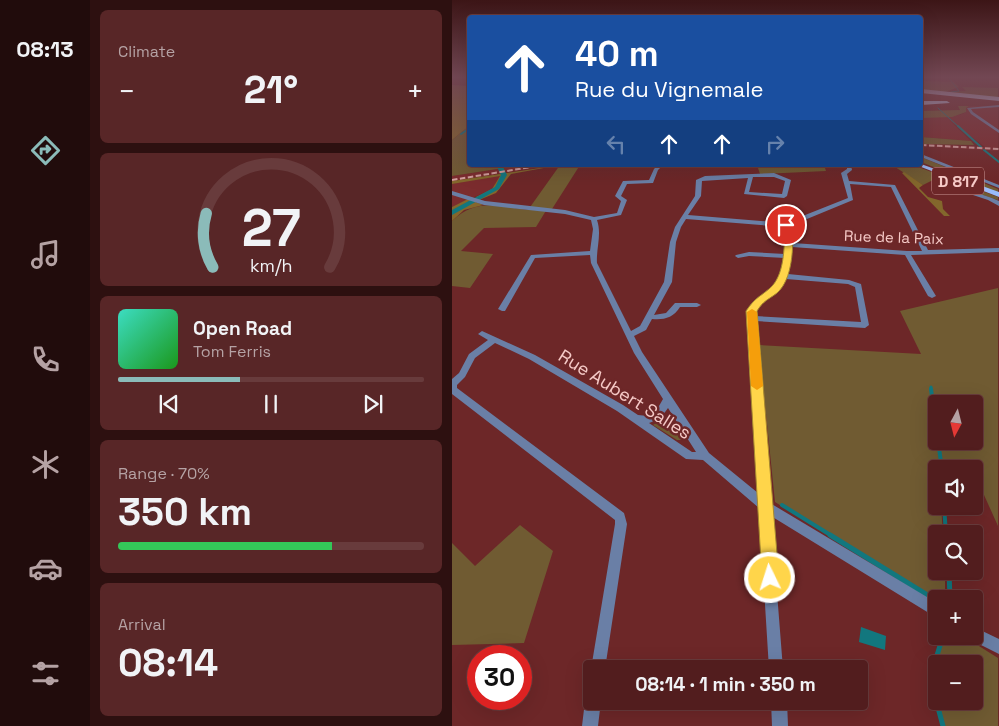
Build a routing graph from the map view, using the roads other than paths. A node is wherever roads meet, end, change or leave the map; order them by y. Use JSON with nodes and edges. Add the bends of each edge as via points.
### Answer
{"nodes":[{"id":1,"x":971,"y":111,"type":"edge"},
{"id":2,"x":998,"y":132,"type":"edge"},
{"id":3,"x":923,"y":156,"type":"edge"},
{"id":4,"x":658,"y":167,"type":"edge"},
{"id":5,"x":849,"y":167,"type":"edge"},
{"id":6,"x":923,"y":167,"type":"edge"},
{"id":7,"x":754,"y":174,"type":"junction"},
{"id":8,"x":847,"y":182,"type":"junction"},
{"id":9,"x":942,"y":183,"type":"dead end"},
{"id":10,"x":998,"y":187,"type":"edge"},
{"id":11,"x":452,"y":193,"type":"edge"},
{"id":12,"x":998,"y":195,"type":"edge"},
{"id":13,"x":998,"y":204,"type":"edge"},
{"id":14,"x":684,"y":217,"type":"junction"},
{"id":15,"x":594,"y":219,"type":"junction"},
{"id":16,"x":786,"y":225,"type":"junction"},
{"id":17,"x":790,"y":245,"type":"junction"},
{"id":18,"x":998,"y":250,"type":"edge"},
{"id":19,"x":926,"y":252,"type":"junction"},
{"id":20,"x":592,"y":253,"type":"junction"},
{"id":21,"x":907,"y":253,"type":"junction"},
{"id":22,"x":738,"y":256,"type":"dead end"},
{"id":23,"x":790,"y":256,"type":"junction"},
{"id":24,"x":782,"y":276,"type":"junction"},
{"id":25,"x":932,"y":296,"type":"dead end"},
{"id":26,"x":697,"y":305,"type":"dead end"},
{"id":27,"x":502,"y":309,"type":"dead end"},
{"id":28,"x":648,"y":317,"type":"junction"},
{"id":29,"x":752,"y":318,"type":"junction"},
{"id":30,"x":482,"y":334,"type":"dead end"},
{"id":31,"x":630,"y":335,"type":"junction"},
{"id":32,"x":494,"y":340,"type":"junction"},
{"id":33,"x":667,"y":400,"type":"junction"},
{"id":34,"x":636,"y":419,"type":"junction"},
{"id":35,"x":705,"y":456,"type":"junction"},
{"id":36,"x":766,"y":507,"type":"junction"},
{"id":37,"x":928,"y":606,"type":"edge"},
{"id":38,"x":983,"y":638,"type":"edge"},
{"id":39,"x":998,"y":646,"type":"edge"},
{"id":40,"x":599,"y":660,"type":"edge"},
{"id":41,"x":775,"y":660,"type":"edge"},
{"id":42,"x":592,"y":710,"type":"edge"},
{"id":43,"x":779,"y":710,"type":"edge"},
{"id":44,"x":590,"y":726,"type":"edge"},
{"id":45,"x":780,"y":726,"type":"edge"}],
"edges":[{"from":1,"to":2,"type":"street"},
{"from":3,"to":10,"type":"street"},
{"from":4,"to":15,"type":"street","via":[[651,182],[625,182],[618,196],[624,200],[619,214]]},
{"from":5,"to":8,"type":"street","via":[[850,170],[844,173]]},
{"from":6,"to":12,"type":"main road","number":"D 817"},
{"from":7,"to":7,"type":"street","via":[[746,193],[783,197],[788,180]]},
{"from":7,"to":14,"type":"street","via":[[700,178],[698,196]]},
{"from":8,"to":16,"type":"street","via":[[851,200]]},
{"from":8,"to":19,"type":"street","via":[[893,186]]},
{"from":9,"to":13,"type":"street"},
{"from":11,"to":15,"type":"street","via":[[474,200]]},
{"from":14,"to":16,"type":"street"},
{"from":14,"to":28,"type":"street","via":[[673,242],[668,282]]},
{"from":15,"to":20,"type":"street"},
{"from":16,"to":17,"type":"street"},
{"from":17,"to":21,"type":"street","name":"Rue de la Paix"},
{"from":17,"to":23,"type":"street"},
{"from":18,"to":19,"type":"street","name":"Rue de la Paix"},
{"from":19,"to":21,"type":"street","name":"Rue de la Paix"},
{"from":20,"to":27,"type":"street","via":[[533,256]]},
{"from":20,"to":31,"type":"street"},
{"from":21,"to":25,"type":"street"},
{"from":22,"to":23,"type":"street"},
{"from":23,"to":24,"type":"street"},
{"from":24,"to":29,"type":"street","via":[[775,290],[753,305]]},
{"from":24,"to":29,"type":"street","via":[[849,282],[858,286],[865,325]]},
{"from":26,"to":28,"type":"street","via":[[678,306],[674,314],[666,317]]},
{"from":28,"to":31,"type":"street","via":[[643,328]]},
{"from":29,"to":36,"type":"street"},
{"from":30,"to":32,"type":"street","name":"Rue Aubert Salles"},
{"from":31,"to":33,"type":"street"},
{"from":32,"to":34,"type":"street","name":"Rue Aubert Salles","via":[[532,357]]},
{"from":32,"to":40,"type":"street","via":[[472,356],[462,375],[452,384],[452,390],[620,517]]},
{"from":33,"to":34,"type":"street","via":[[664,410],[656,417],[644,421]]},
{"from":33,"to":35,"type":"street"},
{"from":34,"to":35,"type":"street","name":"Rue Aubert Salles","via":[[690,456]]},
{"from":35,"to":36,"type":"street","name":"Rue Aubert Salles"},
{"from":36,"to":37,"type":"street","name":"Rue Aubert Salles"},
{"from":36,"to":41,"type":"street"},
{"from":38,"to":39,"type":"street"},
{"from":42,"to":44,"type":"street"},
{"from":43,"to":45,"type":"street"}]}
